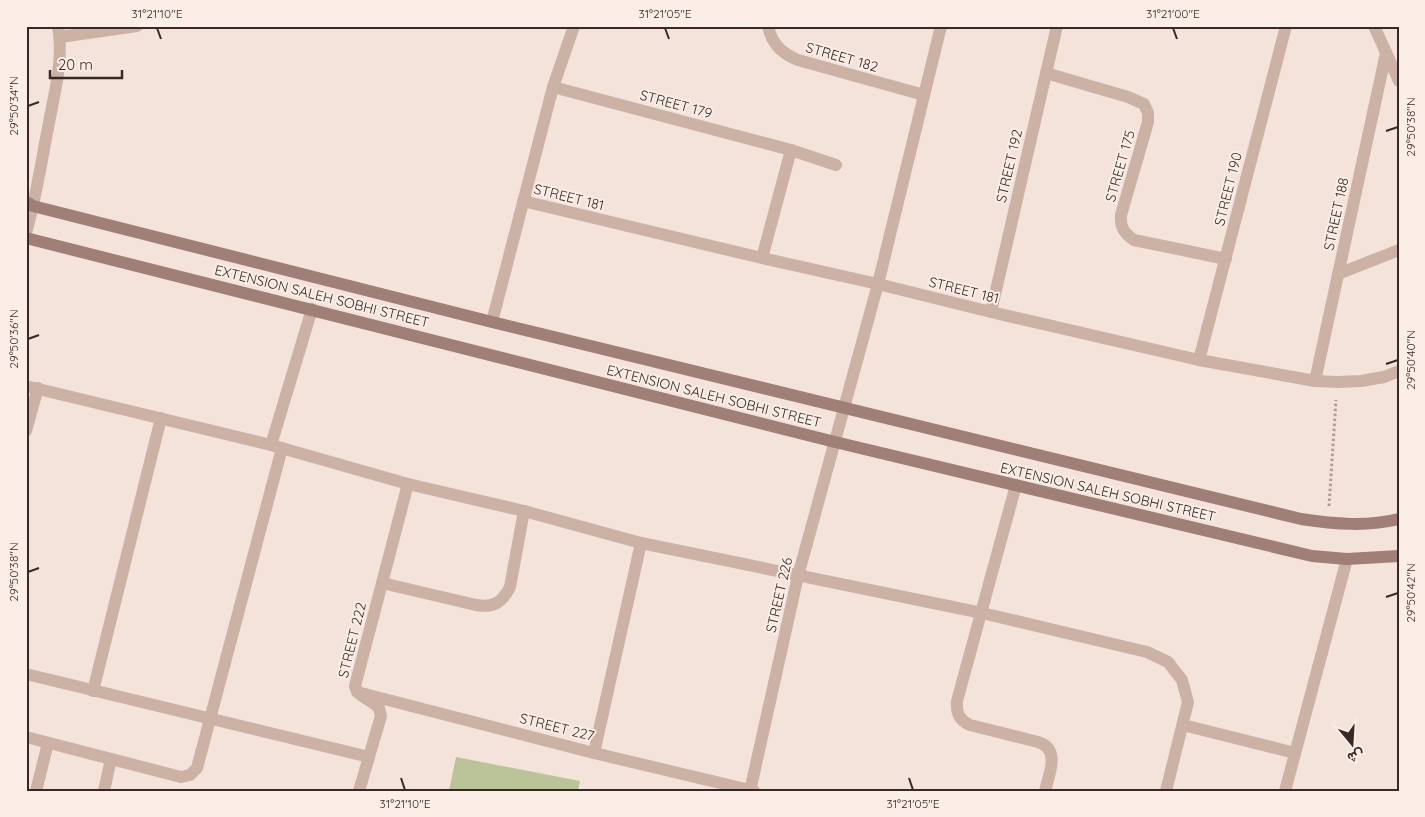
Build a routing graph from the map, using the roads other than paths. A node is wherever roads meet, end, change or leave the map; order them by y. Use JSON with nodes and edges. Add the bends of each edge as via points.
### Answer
{"nodes":[{"id":1,"x":138,"y":26,"type":"edge"},
{"id":2,"x":574,"y":26,"type":"edge"},
{"id":3,"x":768,"y":26,"type":"edge"},
{"id":4,"x":941,"y":26,"type":"edge"},
{"id":5,"x":1057,"y":26,"type":"edge"},
{"id":6,"x":1286,"y":26,"type":"edge"},
{"id":7,"x":1374,"y":26,"type":"edge"},
{"id":8,"x":59,"y":32,"type":"edge"},
{"id":9,"x":1386,"y":53,"type":"junction"},
{"id":10,"x":1046,"y":73,"type":"junction"},
{"id":11,"x":1399,"y":81,"type":"edge"},
{"id":12,"x":553,"y":87,"type":"junction"},
{"id":13,"x":924,"y":95,"type":"junction"},
{"id":14,"x":791,"y":150,"type":"junction"},
{"id":15,"x":836,"y":165,"type":"dead end"},
{"id":16,"x":524,"y":201,"type":"junction"},
{"id":17,"x":30,"y":204,"type":"edge"},
{"id":18,"x":26,"y":233,"type":"edge"},
{"id":19,"x":26,"y":238,"type":"edge"},
{"id":20,"x":1399,"y":250,"type":"edge"},
{"id":21,"x":762,"y":258,"type":"junction"},
{"id":22,"x":1226,"y":259,"type":"junction"},
{"id":23,"x":1338,"y":274,"type":"junction"},
{"id":24,"x":878,"y":284,"type":"junction"},
{"id":25,"x":312,"y":309,"type":"junction"},
{"id":26,"x":991,"y":312,"type":"junction"},
{"id":27,"x":492,"y":322,"type":"junction"},
{"id":28,"x":1199,"y":360,"type":"junction"},
{"id":29,"x":1399,"y":371,"type":"edge"},
{"id":30,"x":1315,"y":381,"type":"junction"},
{"id":31,"x":32,"y":387,"type":"edge"},
{"id":32,"x":845,"y":408,"type":"junction"},
{"id":33,"x":162,"y":418,"type":"junction"},
{"id":34,"x":26,"y":431,"type":"edge"},
{"id":35,"x":835,"y":442,"type":"junction"},
{"id":36,"x":276,"y":447,"type":"junction"},
{"id":37,"x":408,"y":484,"type":"junction"},
{"id":38,"x":1016,"y":485,"type":"junction"},
{"id":39,"x":524,"y":511,"type":"junction"},
{"id":40,"x":1399,"y":519,"type":"edge"},
{"id":41,"x":641,"y":543,"type":"junction"},
{"id":42,"x":1399,"y":556,"type":"edge"},
{"id":43,"x":1347,"y":559,"type":"junction"},
{"id":44,"x":798,"y":576,"type":"junction"},
{"id":45,"x":382,"y":583,"type":"junction"},
{"id":46,"x":982,"y":613,"type":"junction"},
{"id":47,"x":26,"y":674,"type":"edge"},
{"id":48,"x":93,"y":691,"type":"junction"},
{"id":49,"x":357,"y":692,"type":"junction"},
{"id":50,"x":210,"y":720,"type":"junction"},
{"id":51,"x":1183,"y":725,"type":"junction"},
{"id":52,"x":26,"y":737,"type":"edge"},
{"id":53,"x":48,"y":743,"type":"junction"},
{"id":54,"x":594,"y":752,"type":"junction"},
{"id":55,"x":1295,"y":753,"type":"junction"},
{"id":56,"x":369,"y":757,"type":"junction"},
{"id":57,"x":111,"y":759,"type":"junction"},
{"id":58,"x":752,"y":790,"type":"edge"},
{"id":59,"x":36,"y":791,"type":"edge"},
{"id":60,"x":104,"y":791,"type":"edge"},
{"id":61,"x":359,"y":791,"type":"edge"},
{"id":62,"x":1045,"y":791,"type":"edge"},
{"id":63,"x":1166,"y":791,"type":"edge"},
{"id":64,"x":1285,"y":791,"type":"edge"}],
"edges":[{"from":1,"to":8,"type":"street"},
{"from":2,"to":12,"type":"street"},
{"from":3,"to":13,"type":"street","name":"STREET 182","via":[[777,47],[786,55]]},
{"from":4,"to":13,"type":"street","name":"STREET 226"},
{"from":5,"to":10,"type":"street","name":"STREET 192"},
{"from":6,"to":22,"type":"street","name":"STREET 190"},
{"from":7,"to":9,"type":"street"},
{"from":8,"to":17,"type":"street","via":[[59,70]]},
{"from":9,"to":11,"type":"street"},
{"from":9,"to":23,"type":"street","name":"STREET 188"},
{"from":10,"to":22,"type":"street","name":"STREET 175","via":[[1144,104],[1148,122],[1120,222],[1126,234],[1134,240]]},
{"from":10,"to":26,"type":"street","name":"STREET 192"},
{"from":12,"to":14,"type":"street","name":"STREET 179"},
{"from":12,"to":16,"type":"street"},
{"from":13,"to":24,"type":"street","name":"STREET 226"},
{"from":14,"to":15,"type":"street","name":"STREET 179"},
{"from":14,"to":21,"type":"street"},
{"from":16,"to":21,"type":"street","name":"STREET 181"},
{"from":16,"to":27,"type":"street"},
{"from":17,"to":18,"type":"street"},
{"from":17,"to":27,"type":"street","name":"EXTENSION SALEH SOBHI STREET"},
{"from":19,"to":25,"type":"street","name":"EXTENSION SALEH SOBHI STREET"},
{"from":20,"to":23,"type":"street"},
{"from":21,"to":24,"type":"street","name":"STREET 181"},
{"from":22,"to":28,"type":"street","name":"STREET 190"},
{"from":23,"to":30,"type":"street","name":"STREET 188"},
{"from":24,"to":26,"type":"street","name":"STREET 181"},
{"from":24,"to":32,"type":"street","name":"STREET 226"},
{"from":25,"to":35,"type":"street","name":"EXTENSION SALEH SOBHI STREET"},
{"from":25,"to":36,"type":"street"},
{"from":26,"to":28,"type":"street","name":"STREET 181"},
{"from":27,"to":32,"type":"street","name":"EXTENSION SALEH SOBHI STREET"},
{"from":28,"to":30,"type":"street","name":"STREET 181"},
{"from":29,"to":30,"type":"street","name":"STREET 181","via":[[1361,381]]},
{"from":31,"to":33,"type":"street"},
{"from":31,"to":34,"type":"street"},
{"from":32,"to":35,"type":"street","name":"STREET 226"},
{"from":32,"to":40,"type":"street","name":"EXTENSION SALEH SOBHI STREET","via":[[1301,519],[1350,525]]},
{"from":33,"to":36,"type":"street"},
{"from":33,"to":48,"type":"street"},
{"from":35,"to":38,"type":"street","name":"EXTENSION SALEH SOBHI STREET"},
{"from":35,"to":44,"type":"street","name":"STREET 226"},
{"from":36,"to":37,"type":"street"},
{"from":36,"to":50,"type":"street"},
{"from":37,"to":39,"type":"street"},
{"from":37,"to":45,"type":"street","name":"STREET 222"},
{"from":38,"to":43,"type":"street","name":"EXTENSION SALEH SOBHI STREET","via":[[1312,556]]},
{"from":38,"to":46,"type":"street"},
{"from":39,"to":41,"type":"street"},
{"from":39,"to":45,"type":"street","via":[[510,587],[497,604],[486,607]]},
{"from":41,"to":44,"type":"street"},
{"from":41,"to":54,"type":"street"},
{"from":42,"to":43,"type":"street","name":"EXTENSION SALEH SOBHI STREET"},
{"from":43,"to":55,"type":"street"},
{"from":44,"to":46,"type":"street"},
{"from":44,"to":58,"type":"street","name":"STREET 226"},
{"from":45,"to":49,"type":"street","name":"STREET 222","via":[[355,686]]},
{"from":46,"to":51,"type":"street","via":[[1147,652],[1168,662],[1182,680],[1188,702]]},
{"from":46,"to":62,"type":"street","via":[[957,701],[958,716],[970,725],[1050,748],[1052,754]]},
{"from":47,"to":48,"type":"street"},
{"from":48,"to":50,"type":"street"},
{"from":49,"to":54,"type":"street","name":"STREET 227"},
{"from":49,"to":56,"type":"street","name":"STREET 222","via":[[381,712]]},
{"from":50,"to":56,"type":"street"},
{"from":50,"to":57,"type":"street","via":[[197,768],[190,775],[181,777]]},
{"from":51,"to":55,"type":"street"},
{"from":51,"to":63,"type":"street"},
{"from":52,"to":53,"type":"street"},
{"from":53,"to":57,"type":"street"},
{"from":53,"to":59,"type":"street"},
{"from":54,"to":58,"type":"street","name":"STREET 227"},
{"from":55,"to":64,"type":"street"},
{"from":56,"to":61,"type":"street","name":"STREET 222"},
{"from":57,"to":60,"type":"street"}]}
